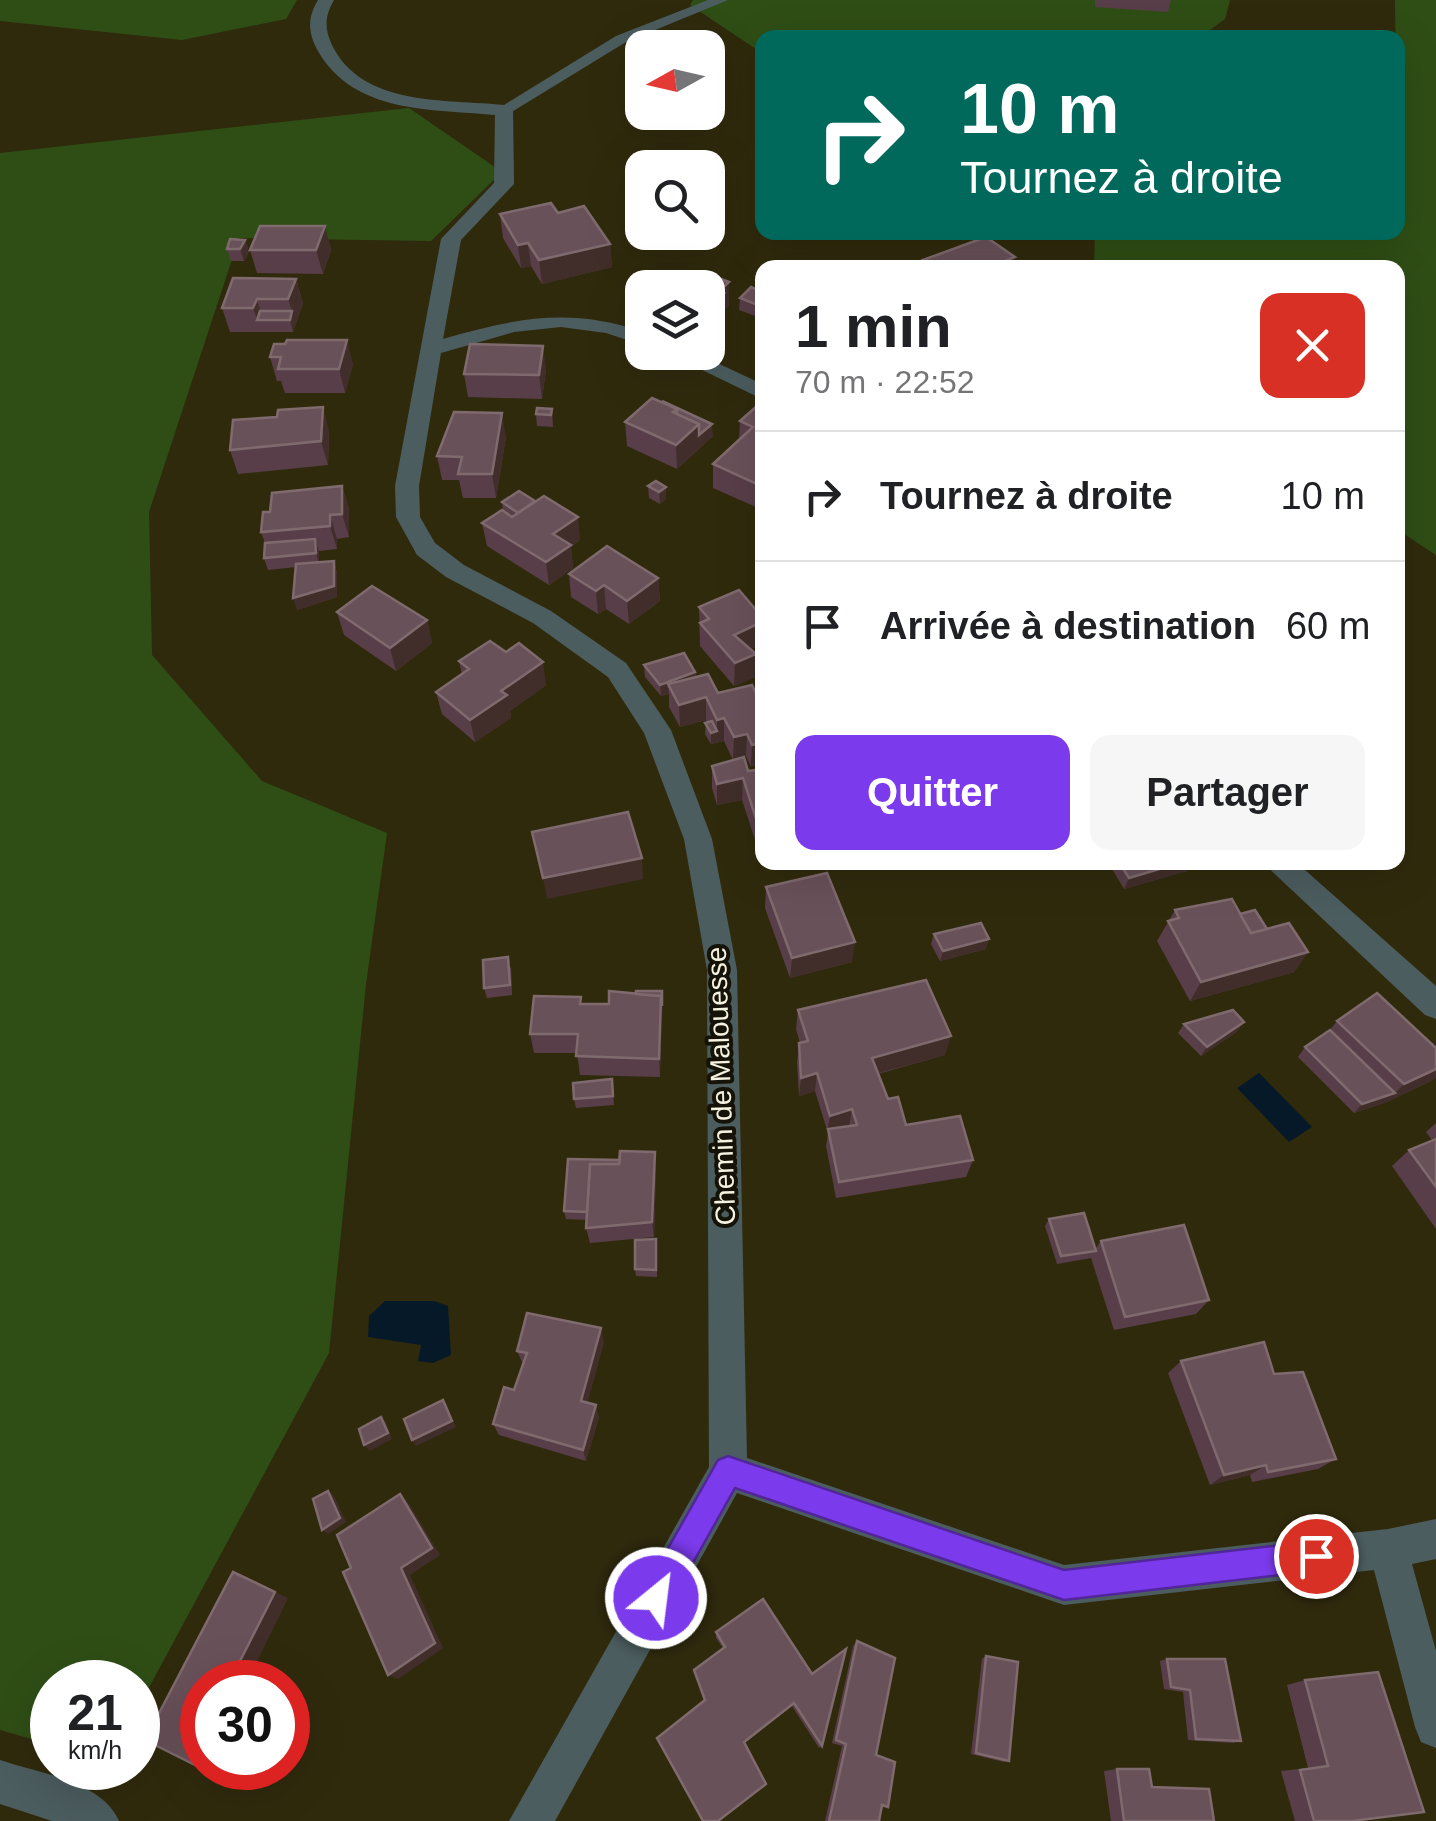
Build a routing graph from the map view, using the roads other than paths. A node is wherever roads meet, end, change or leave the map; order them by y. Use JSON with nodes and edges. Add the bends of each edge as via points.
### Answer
{"nodes":[{"id":1,"x":326,"y":0,"type":"edge"},
{"id":2,"x":722,"y":0,"type":"edge"},
{"id":3,"x":504,"y":110,"type":"junction"},
{"id":4,"x":625,"y":334,"type":"edge"},
{"id":5,"x":432,"y":349,"type":"junction"},
{"id":6,"x":714,"y":370,"type":"edge"},
{"id":7,"x":755,"y":389,"type":"edge"},
{"id":8,"x":1285,"y":870,"type":"edge"},
{"id":9,"x":1436,"y":1004,"type":"edge"},
{"id":10,"x":728,"y":1471,"type":"junction"},
{"id":11,"x":1436,"y":1539,"type":"edge"},
{"id":12,"x":1388,"y":1549,"type":"junction"},
{"id":13,"x":1436,"y":1727,"type":"edge"},
{"id":14,"x":0,"y":1782,"type":"edge"},
{"id":15,"x":97,"y":1821,"type":"edge"},
{"id":16,"x":532,"y":1821,"type":"edge"}],
"edges":[{"from":1,"to":3,"type":"street","via":[[317,31],[348,82],[375,94]]},
{"from":2,"to":3,"type":"lane","via":[[620,39]]},
{"from":3,"to":5,"type":"street","name":"Chemin de Malouesse","via":[[504,184],[451,239]]},
{"from":4,"to":5,"type":"street","via":[[574,319],[536,319]]},
{"from":5,"to":10,"type":"street","name":"Chemin de Malouesse","via":[[407,486],[408,517],[426,549],[455,571],[542,617],[617,670],[657,730],[698,839],[722,970]]},
{"from":6,"to":7,"type":"street"},
{"from":8,"to":9,"type":"street"},
{"from":10,"to":12,"type":"street","via":[[1064,1585]]},
{"from":10,"to":16,"type":"street","name":"Chemin de Malouesse"},
{"from":11,"to":12,"type":"street"},
{"from":12,"to":13,"type":"street"},
{"from":14,"to":15,"type":"street","via":[[81,1809]]}]}
